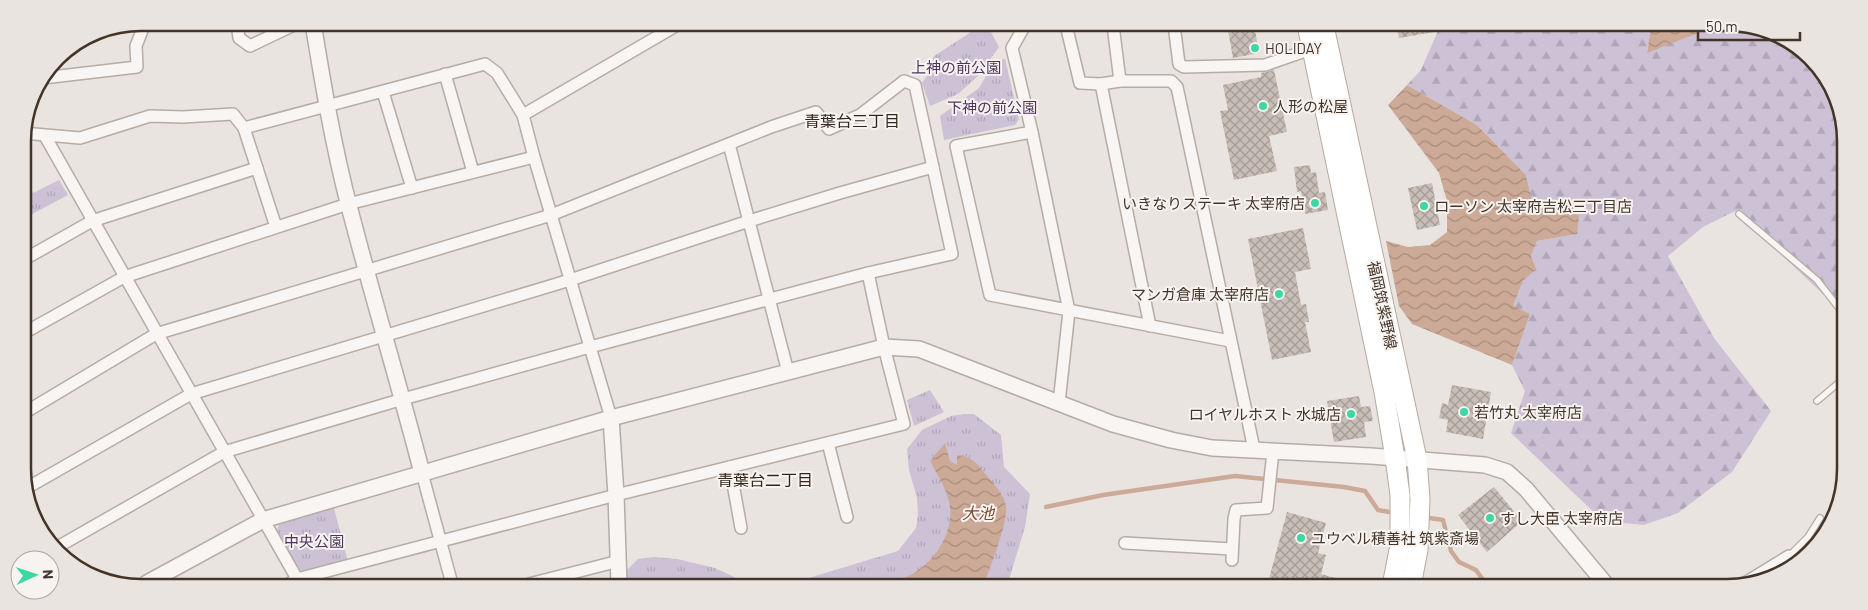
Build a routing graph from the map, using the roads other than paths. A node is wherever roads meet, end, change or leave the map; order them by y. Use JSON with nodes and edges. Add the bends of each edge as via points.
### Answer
{"nodes":[{"id":1,"x":142,"y":31,"type":"edge"},
{"id":2,"x":238,"y":31,"type":"edge"},
{"id":3,"x":281,"y":31,"type":"edge"},
{"id":4,"x":314,"y":31,"type":"edge"},
{"id":5,"x":666,"y":31,"type":"edge"},
{"id":6,"x":1022,"y":31,"type":"edge"},
{"id":7,"x":1067,"y":31,"type":"edge"},
{"id":8,"x":1114,"y":31,"type":"edge"},
{"id":9,"x":1175,"y":31,"type":"edge"},
{"id":10,"x":1308,"y":31,"type":"edge"},
{"id":11,"x":1325,"y":31,"type":"edge"},
{"id":12,"x":1312,"y":49,"type":"junction"},
{"id":13,"x":445,"y":74,"type":"junction"},
{"id":14,"x":52,"y":77,"type":"edge"},
{"id":15,"x":1120,"y":80,"type":"junction"},
{"id":16,"x":1101,"y":84,"type":"junction"},
{"id":17,"x":382,"y":92,"type":"junction"},
{"id":18,"x":326,"y":106,"type":"junction"},
{"id":19,"x":523,"y":115,"type":"junction"},
{"id":20,"x":244,"y":128,"type":"junction"},
{"id":21,"x":1032,"y":132,"type":"junction"},
{"id":22,"x":31,"y":134,"type":"edge"},
{"id":23,"x":45,"y":136,"type":"junction"},
{"id":24,"x":728,"y":144,"type":"junction"},
{"id":25,"x":534,"y":157,"type":"junction"},
{"id":26,"x":933,"y":166,"type":"junction"},
{"id":27,"x":256,"y":168,"type":"junction"},
{"id":28,"x":473,"y":172,"type":"junction"},
{"id":29,"x":412,"y":188,"type":"junction"},
{"id":30,"x":348,"y":204,"type":"junction"},
{"id":31,"x":1739,"y":214,"type":"dead end"},
{"id":32,"x":551,"y":215,"type":"junction"},
{"id":33,"x":92,"y":221,"type":"junction"},
{"id":34,"x":749,"y":221,"type":"junction"},
{"id":35,"x":276,"y":227,"type":"junction"},
{"id":36,"x":31,"y":256,"type":"edge"},
{"id":37,"x":366,"y":271,"type":"junction"},
{"id":38,"x":868,"y":273,"type":"junction"},
{"id":39,"x":124,"y":277,"type":"junction"},
{"id":40,"x":570,"y":280,"type":"junction"},
{"id":41,"x":769,"y":300,"type":"junction"},
{"id":42,"x":1837,"y":306,"type":"edge"},
{"id":43,"x":1069,"y":311,"type":"junction"},
{"id":44,"x":1150,"y":326,"type":"junction"},
{"id":45,"x":31,"y":329,"type":"edge"},
{"id":46,"x":156,"y":334,"type":"junction"},
{"id":47,"x":385,"y":336,"type":"junction"},
{"id":48,"x":1230,"y":341,"type":"junction"},
{"id":49,"x":590,"y":347,"type":"junction"},
{"id":50,"x":884,"y":347,"type":"junction"},
{"id":51,"x":788,"y":372,"type":"junction"},
{"id":52,"x":1837,"y":384,"type":"edge"},
{"id":53,"x":191,"y":394,"type":"junction"},
{"id":54,"x":403,"y":399,"type":"junction"},
{"id":55,"x":1817,"y":401,"type":"dead end"},
{"id":56,"x":1059,"y":403,"type":"junction"},
{"id":57,"x":31,"y":409,"type":"edge"},
{"id":58,"x":611,"y":418,"type":"junction"},
{"id":59,"x":828,"y":443,"type":"junction"},
{"id":60,"x":1254,"y":449,"type":"junction"},
{"id":61,"x":1273,"y":451,"type":"junction"},
{"id":62,"x":224,"y":452,"type":"junction"},
{"id":63,"x":1395,"y":458,"type":"junction"},
{"id":64,"x":1417,"y":460,"type":"junction"},
{"id":65,"x":730,"y":467,"type":"junction"},
{"id":66,"x":422,"y":473,"type":"junction"},
{"id":67,"x":32,"y":486,"type":"edge"},
{"id":68,"x":616,"y":496,"type":"junction"},
{"id":69,"x":846,"y":516,"type":"dead end"},
{"id":70,"x":1820,"y":518,"type":"dead end"},
{"id":71,"x":263,"y":520,"type":"junction"},
{"id":72,"x":741,"y":528,"type":"dead end"},
{"id":73,"x":441,"y":543,"type":"junction"},
{"id":74,"x":1125,"y":544,"type":"dead end"},
{"id":75,"x":61,"y":545,"type":"edge"},
{"id":76,"x":1798,"y":553,"type":"edge"},
{"id":77,"x":619,"y":561,"type":"junction"},
{"id":78,"x":156,"y":579,"type":"edge"},
{"id":79,"x":293,"y":579,"type":"edge"},
{"id":80,"x":306,"y":579,"type":"edge"},
{"id":81,"x":451,"y":579,"type":"edge"},
{"id":82,"x":549,"y":579,"type":"edge"},
{"id":83,"x":619,"y":579,"type":"edge"},
{"id":84,"x":1393,"y":579,"type":"edge"},
{"id":85,"x":1412,"y":579,"type":"edge"},
{"id":86,"x":1601,"y":579,"type":"edge"}],
"edges":[{"from":1,"to":14,"type":"street","via":[[136,46],[137,67]]},
{"from":2,"to":3,"type":"street","via":[[239,38],[250,46]]},
{"from":4,"to":18,"type":"street"},
{"from":5,"to":19,"type":"street"},
{"from":6,"to":21,"type":"street","via":[[1012,48]]},
{"from":7,"to":16,"type":"street","via":[[1080,83]]},
{"from":8,"to":15,"type":"street"},
{"from":9,"to":12,"type":"street","via":[[1180,64],[1184,67],[1264,64]]},
{"from":10,"to":12,"type":"main road","name":"福岡筑紫野線"},
{"from":11,"to":64,"type":"main road","name":"福岡筑紫野線"},
{"from":12,"to":63,"type":"main road","name":"福岡筑紫野線"},
{"from":13,"to":17,"type":"street"},
{"from":13,"to":19,"type":"street","via":[[485,64],[496,73]]},
{"from":13,"to":28,"type":"street"},
{"from":15,"to":16,"type":"street"},
{"from":15,"to":48,"type":"street","via":[[1171,81],[1177,87]]},
{"from":16,"to":44,"type":"street"},
{"from":17,"to":18,"type":"street"},
{"from":17,"to":29,"type":"street"},
{"from":18,"to":20,"type":"street"},
{"from":18,"to":30,"type":"street"},
{"from":19,"to":25,"type":"street"},
{"from":20,"to":23,"type":"street","via":[[233,114],[150,116],[80,138]]},
{"from":20,"to":27,"type":"street"},
{"from":21,"to":43,"type":"street"},
{"from":21,"to":43,"type":"street","via":[[956,146],[990,295]]},
{"from":22,"to":23,"type":"street"},
{"from":23,"to":33,"type":"street"},
{"from":24,"to":26,"type":"street","via":[[816,112],[829,129],[860,115],[904,81],[915,85]]},
{"from":24,"to":32,"type":"street"},
{"from":24,"to":34,"type":"street"},
{"from":25,"to":28,"type":"street"},
{"from":25,"to":32,"type":"street"},
{"from":26,"to":34,"type":"street"},
{"from":26,"to":38,"type":"street","via":[[952,254]]},
{"from":27,"to":33,"type":"street"},
{"from":27,"to":35,"type":"street"},
{"from":28,"to":29,"type":"street"},
{"from":29,"to":30,"type":"street"},
{"from":30,"to":35,"type":"street"},
{"from":30,"to":37,"type":"street"},
{"from":31,"to":42,"type":"lane","via":[[1817,280]]},
{"from":32,"to":37,"type":"street"},
{"from":32,"to":40,"type":"street"},
{"from":33,"to":36,"type":"street"},
{"from":33,"to":39,"type":"street"},
{"from":34,"to":40,"type":"street"},
{"from":34,"to":41,"type":"street"},
{"from":35,"to":39,"type":"street"},
{"from":37,"to":46,"type":"street"},
{"from":37,"to":47,"type":"street"},
{"from":38,"to":41,"type":"street"},
{"from":38,"to":50,"type":"street"},
{"from":39,"to":45,"type":"street"},
{"from":39,"to":46,"type":"street"},
{"from":40,"to":47,"type":"street"},
{"from":40,"to":49,"type":"street"},
{"from":41,"to":49,"type":"street"},
{"from":41,"to":51,"type":"street"},
{"from":43,"to":44,"type":"street"},
{"from":43,"to":56,"type":"street"},
{"from":44,"to":48,"type":"street"},
{"from":46,"to":53,"type":"street"},
{"from":46,"to":57,"type":"street"},
{"from":47,"to":53,"type":"street"},
{"from":47,"to":54,"type":"street"},
{"from":48,"to":60,"type":"street"},
{"from":49,"to":54,"type":"street"},
{"from":49,"to":58,"type":"street"},
{"from":50,"to":51,"type":"street"},
{"from":50,"to":56,"type":"street","via":[[919,350]]},
{"from":50,"to":59,"type":"street","via":[[904,424]]},
{"from":51,"to":58,"type":"street"},
{"from":52,"to":55,"type":"lane"},
{"from":53,"to":62,"type":"street"},
{"from":53,"to":67,"type":"street"},
{"from":54,"to":62,"type":"street"},
{"from":54,"to":66,"type":"street"},
{"from":56,"to":60,"type":"street","via":[[1113,424],[1171,440],[1212,448]]},
{"from":58,"to":66,"type":"street"},
{"from":58,"to":68,"type":"street"},
{"from":59,"to":65,"type":"street"},
{"from":59,"to":69,"type":"street"},
{"from":60,"to":61,"type":"street"},
{"from":61,"to":63,"type":"street"},
{"from":61,"to":74,"type":"street","via":[[1267,508],[1236,510],[1232,555]]},
{"from":62,"to":71,"type":"street"},
{"from":62,"to":75,"type":"street"},
{"from":63,"to":64,"type":"street"},
{"from":63,"to":84,"type":"main road","name":"福岡筑紫野線","via":[[1400,495],[1400,545]]},
{"from":64,"to":85,"type":"main road","name":"福岡筑紫野線","via":[[1420,499],[1418,550]]},
{"from":64,"to":86,"type":"street","via":[[1486,464],[1507,472],[1526,489]]},
{"from":65,"to":68,"type":"street"},
{"from":65,"to":72,"type":"street"},
{"from":66,"to":71,"type":"street"},
{"from":66,"to":73,"type":"street"},
{"from":68,"to":73,"type":"street"},
{"from":68,"to":77,"type":"street"},
{"from":70,"to":76,"type":"lane"},
{"from":71,"to":78,"type":"street"},
{"from":71,"to":79,"type":"street"},
{"from":73,"to":80,"type":"street"},
{"from":73,"to":81,"type":"street"},
{"from":77,"to":82,"type":"street"},
{"from":77,"to":83,"type":"street"}]}
